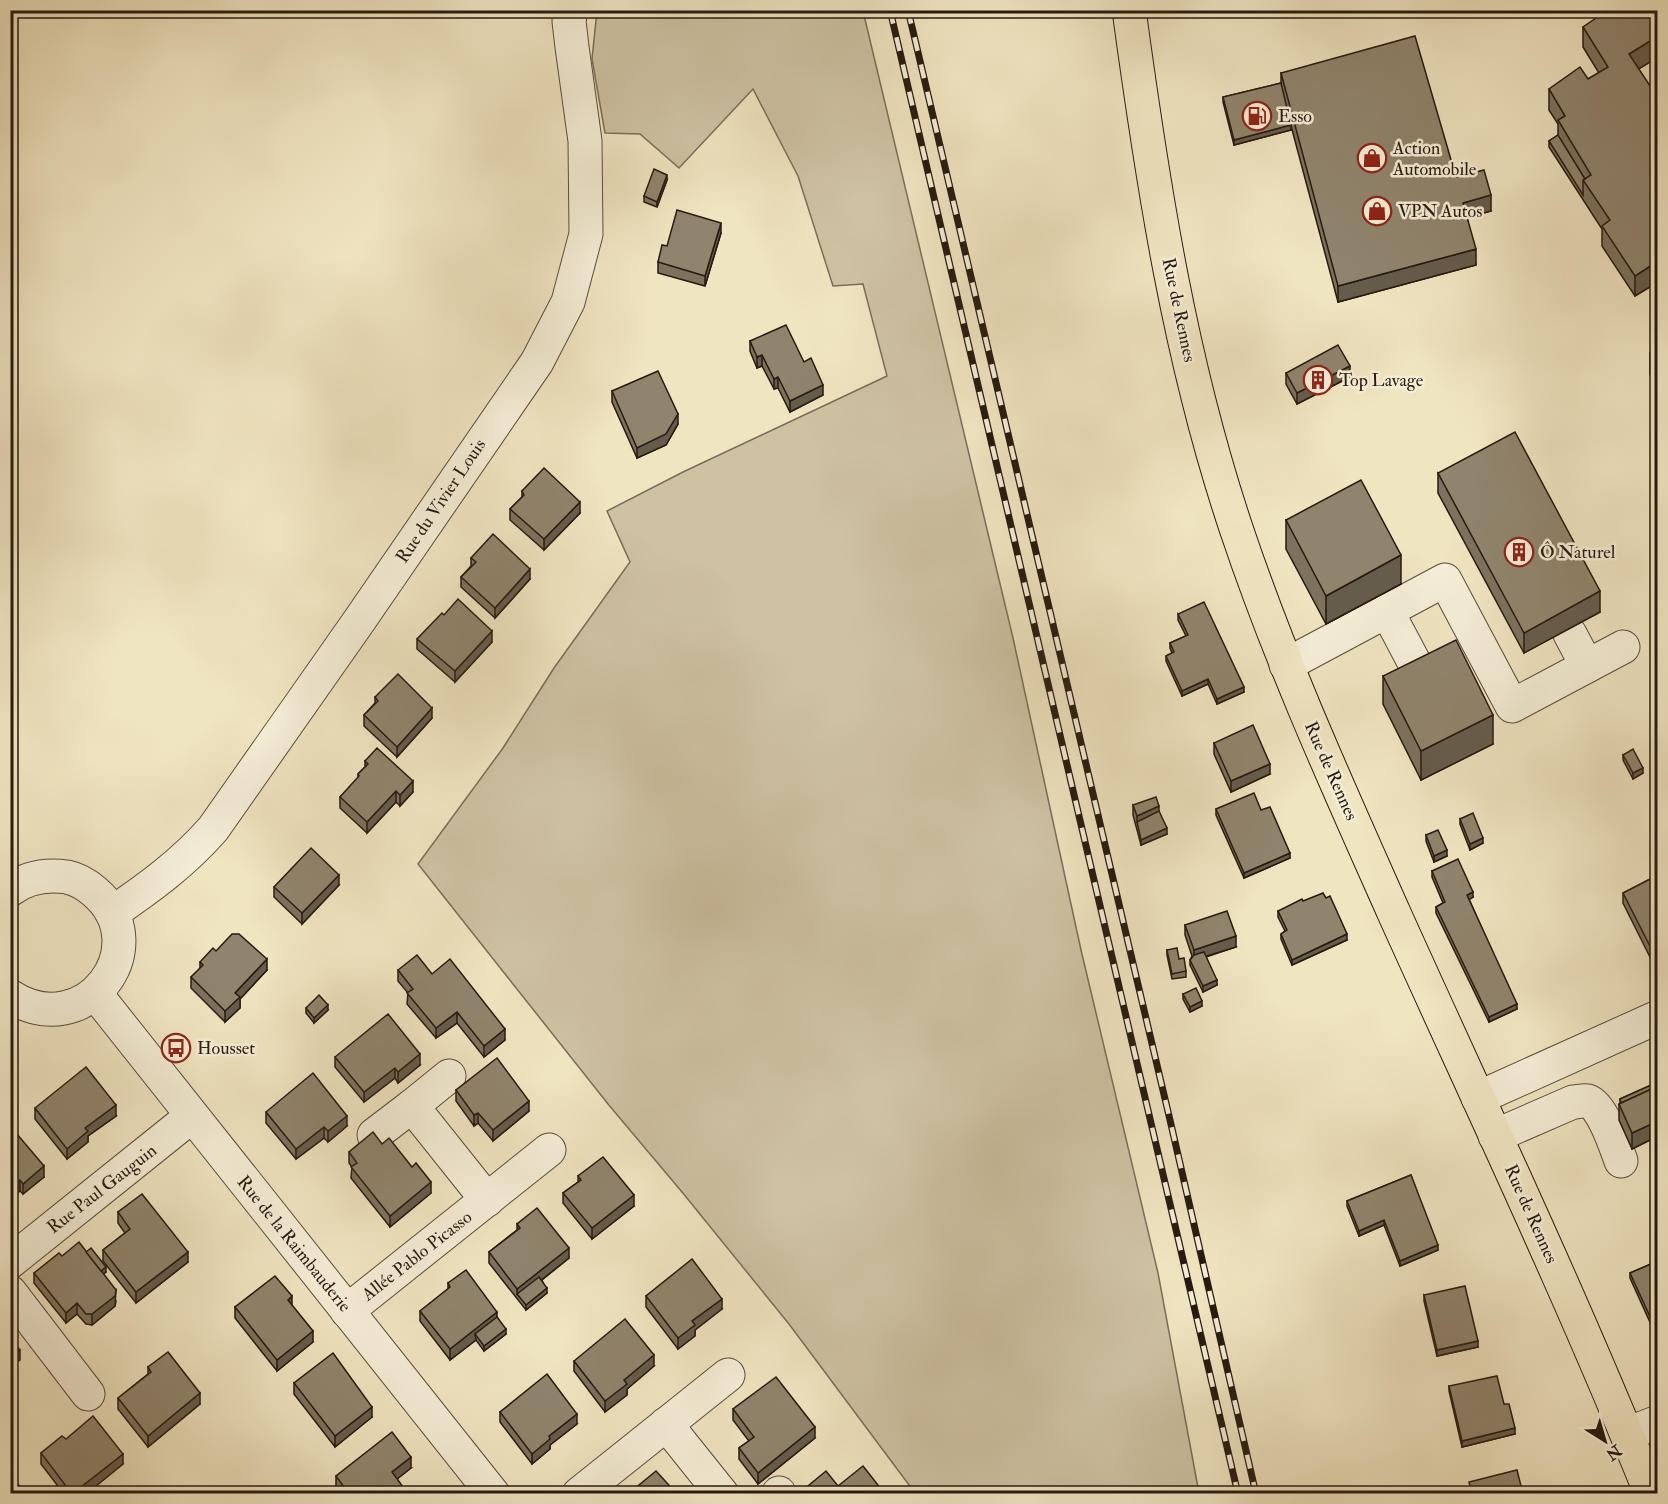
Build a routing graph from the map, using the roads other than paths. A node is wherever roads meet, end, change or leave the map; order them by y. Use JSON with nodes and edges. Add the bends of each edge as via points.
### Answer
{"nodes":[{"id":1,"x":571,"y":10,"type":"edge"},
{"id":2,"x":1129,"y":10,"type":"edge"},
{"id":3,"x":1387,"y":611,"type":"junction"},
{"id":4,"x":1570,"y":634,"type":"edge"},
{"id":5,"x":1623,"y":647,"type":"dead end"},
{"id":6,"x":1286,"y":665,"type":"junction"},
{"id":7,"x":1587,"y":666,"type":"junction"},
{"id":8,"x":1423,"y":679,"type":"edge"},
{"id":9,"x":10,"y":890,"type":"edge"},
{"id":10,"x":112,"y":913,"type":"junction"},
{"id":11,"x":95,"y":993,"type":"junction"},
{"id":12,"x":14,"y":1003,"type":"edge"},
{"id":13,"x":1658,"y":1017,"type":"edge"},
{"id":14,"x":449,"y":1076,"type":"dead end"},
{"id":15,"x":1478,"y":1098,"type":"junction"},
{"id":16,"x":412,"y":1106,"type":"junction"},
{"id":17,"x":192,"y":1116,"type":"junction"},
{"id":18,"x":374,"y":1135,"type":"edge"},
{"id":19,"x":1495,"y":1136,"type":"junction"},
{"id":20,"x":549,"y":1150,"type":"dead end"},
{"id":21,"x":1622,"y":1161,"type":"dead end"},
{"id":22,"x":487,"y":1200,"type":"junction"},
{"id":23,"x":10,"y":1262,"type":"edge"},
{"id":24,"x":10,"y":1292,"type":"edge"},
{"id":25,"x":347,"y":1311,"type":"junction"},
{"id":26,"x":728,"y":1375,"type":"dead end"},
{"id":27,"x":88,"y":1394,"type":"dead end"},
{"id":28,"x":1658,"y":1422,"type":"edge"},
{"id":29,"x":666,"y":1424,"type":"junction"},
{"id":30,"x":1627,"y":1434,"type":"junction"},
{"id":31,"x":493,"y":1494,"type":"edge"},
{"id":32,"x":579,"y":1494,"type":"edge"},
{"id":33,"x":722,"y":1494,"type":"edge"},
{"id":34,"x":1651,"y":1494,"type":"edge"}],
"edges":[{"from":1,"to":10,"type":"street","name":"Rue du Vivier Louis","via":[[570,30],[585,141],[586,234],[568,302],[537,362],[213,829],[170,872]]},
{"from":2,"to":6,"type":"main road","name":"Rue de Rennes","via":[[1159,215],[1182,330],[1236,527]]},
{"from":3,"to":6,"type":"street"},
{"from":3,"to":7,"type":"street","via":[[1445,580],[1512,706]]},
{"from":3,"to":8,"type":"street"},
{"from":4,"to":7,"type":"street"},
{"from":5,"to":7,"type":"street"},
{"from":6,"to":15,"type":"main road","name":"Rue de Rennes"},
{"from":9,"to":10,"type":"street","via":[[35,877],[71,878],[88,886]]},
{"from":10,"to":11,"type":"street","via":[[117,927],[117,956],[109,976]]},
{"from":11,"to":12,"type":"street","via":[[68,1008],[52,1010]]},
{"from":11,"to":17,"type":"street","name":"Rue de la Raimbauderie"},
{"from":13,"to":15,"type":"street"},
{"from":14,"to":16,"type":"street"},
{"from":15,"to":19,"type":"main road","name":"Rue de Rennes"},
{"from":16,"to":18,"type":"street"},
{"from":16,"to":22,"type":"street","name":"Allée Pablo Picasso"},
{"from":17,"to":23,"type":"street","name":"Rue Paul Gauguin"},
{"from":17,"to":25,"type":"street","name":"Rue de la Raimbauderie"},
{"from":19,"to":21,"type":"street","via":[[1585,1100],[1598,1109]]},
{"from":19,"to":30,"type":"main road","name":"Rue de Rennes"},
{"from":20,"to":22,"type":"street","name":"Allée Pablo Picasso"},
{"from":22,"to":25,"type":"street","name":"Allée Pablo Picasso"},
{"from":24,"to":27,"type":"street"},
{"from":25,"to":31,"type":"street","name":"Rue de la Raimbauderie"},
{"from":26,"to":29,"type":"street"},
{"from":28,"to":30,"type":"street"},
{"from":29,"to":32,"type":"street"},
{"from":29,"to":33,"type":"street"},
{"from":30,"to":34,"type":"main road","name":"Rue de Rennes"}]}
